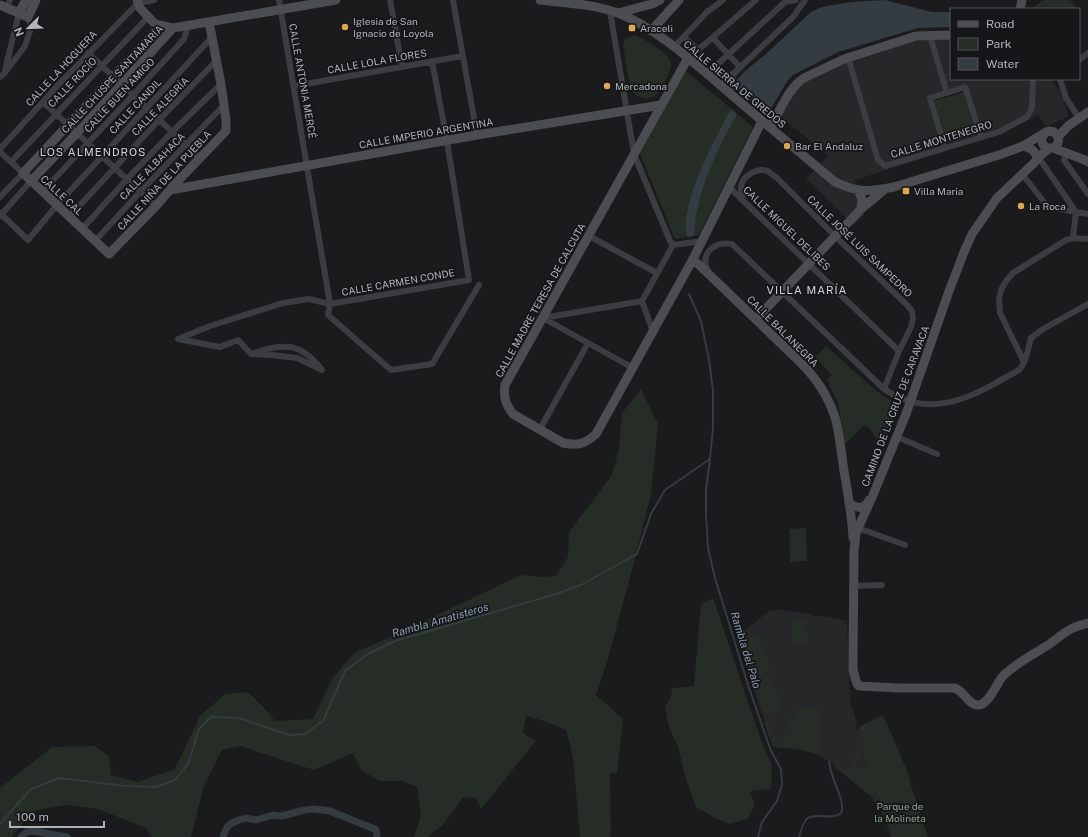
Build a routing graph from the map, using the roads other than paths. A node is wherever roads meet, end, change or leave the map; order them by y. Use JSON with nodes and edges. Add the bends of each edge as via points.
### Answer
{"nodes":[{"id":1,"x":26,"y":0,"type":"edge"},
{"id":2,"x":36,"y":0,"type":"edge"},
{"id":3,"x":154,"y":0,"type":"edge"},
{"id":4,"x":279,"y":0,"type":"edge"},
{"id":5,"x":336,"y":0,"type":"edge"},
{"id":6,"x":390,"y":0,"type":"edge"},
{"id":7,"x":453,"y":0,"type":"edge"},
{"id":8,"x":540,"y":0,"type":"edge"},
{"id":9,"x":679,"y":0,"type":"edge"},
{"id":10,"x":723,"y":0,"type":"edge"},
{"id":11,"x":756,"y":0,"type":"edge"},
{"id":12,"x":796,"y":0,"type":"edge"},
{"id":13,"x":805,"y":0,"type":"edge"},
{"id":14,"x":138,"y":1,"type":"edge"},
{"id":15,"x":655,"y":1,"type":"edge"},
{"id":16,"x":784,"y":1,"type":"edge"},
{"id":17,"x":593,"y":3,"type":"edge"},
{"id":18,"x":4,"y":7,"type":"edge"},
{"id":19,"x":281,"y":10,"type":"junction"},
{"id":20,"x":614,"y":12,"type":"junction"},
{"id":21,"x":19,"y":13,"type":"junction"},
{"id":22,"x":28,"y":17,"type":"junction"},
{"id":23,"x":148,"y":17,"type":"junction"},
{"id":24,"x":209,"y":22,"type":"junction"},
{"id":25,"x":186,"y":25,"type":"junction"},
{"id":26,"x":162,"y":26,"type":"junction"},
{"id":27,"x":173,"y":28,"type":"junction"},
{"id":28,"x":651,"y":31,"type":"junction"},
{"id":29,"x":950,"y":35,"type":"edge"},
{"id":30,"x":684,"y":36,"type":"junction"},
{"id":31,"x":930,"y":36,"type":"junction"},
{"id":32,"x":212,"y":37,"type":"junction"},
{"id":33,"x":713,"y":38,"type":"junction"},
{"id":34,"x":674,"y":46,"type":"junction"},
{"id":35,"x":88,"y":53,"type":"junction"},
{"id":36,"x":1088,"y":53,"type":"edge"},
{"id":37,"x":729,"y":55,"type":"junction"},
{"id":38,"x":463,"y":56,"type":"junction"},
{"id":39,"x":848,"y":57,"type":"junction"},
{"id":40,"x":688,"y":58,"type":"junction"},
{"id":41,"x":1080,"y":59,"type":"edge"},
{"id":42,"x":216,"y":61,"type":"junction"},
{"id":43,"x":432,"y":61,"type":"junction"},
{"id":44,"x":101,"y":66,"type":"junction"},
{"id":45,"x":402,"y":67,"type":"junction"},
{"id":46,"x":740,"y":67,"type":"junction"},
{"id":47,"x":708,"y":74,"type":"junction"},
{"id":48,"x":734,"y":74,"type":"junction"},
{"id":49,"x":2,"y":75,"type":"edge"},
{"id":50,"x":114,"y":77,"type":"junction"},
{"id":51,"x":1033,"y":80,"type":"edge"},
{"id":52,"x":1060,"y":80,"type":"edge"},
{"id":53,"x":221,"y":84,"type":"junction"},
{"id":54,"x":121,"y":85,"type":"junction"},
{"id":55,"x":720,"y":85,"type":"junction"},
{"id":56,"x":294,"y":86,"type":"junction"},
{"id":57,"x":730,"y":93,"type":"junction"},
{"id":58,"x":947,"y":93,"type":"junction"},
{"id":59,"x":133,"y":95,"type":"junction"},
{"id":60,"x":43,"y":102,"type":"junction"},
{"id":61,"x":224,"y":105,"type":"junction"},
{"id":62,"x":661,"y":105,"type":"junction"},
{"id":63,"x":146,"y":108,"type":"junction"},
{"id":64,"x":626,"y":111,"type":"junction"},
{"id":65,"x":1088,"y":112,"type":"edge"},
{"id":66,"x":56,"y":114,"type":"junction"},
{"id":67,"x":1079,"y":118,"type":"junction"},
{"id":68,"x":159,"y":120,"type":"junction"},
{"id":69,"x":762,"y":121,"type":"junction"},
{"id":70,"x":68,"y":125,"type":"junction"},
{"id":71,"x":770,"y":127,"type":"junction"},
{"id":72,"x":172,"y":132,"type":"junction"},
{"id":73,"x":77,"y":133,"type":"junction"},
{"id":74,"x":477,"y":135,"type":"junction"},
{"id":75,"x":981,"y":137,"type":"junction"},
{"id":76,"x":447,"y":141,"type":"junction"},
{"id":77,"x":1050,"y":141,"type":"junction"},
{"id":78,"x":88,"y":143,"type":"junction"},
{"id":79,"x":186,"y":145,"type":"junction"},
{"id":80,"x":1023,"y":146,"type":"junction"},
{"id":81,"x":945,"y":148,"type":"junction"},
{"id":82,"x":0,"y":149,"type":"edge"},
{"id":83,"x":0,"y":152,"type":"edge"},
{"id":84,"x":1066,"y":152,"type":"junction"},
{"id":85,"x":634,"y":154,"type":"junction"},
{"id":86,"x":102,"y":156,"type":"junction"},
{"id":87,"x":1039,"y":157,"type":"junction"},
{"id":88,"x":200,"y":158,"type":"junction"},
{"id":89,"x":11,"y":162,"type":"junction"},
{"id":90,"x":1088,"y":162,"type":"edge"},
{"id":91,"x":308,"y":166,"type":"junction"},
{"id":92,"x":115,"y":168,"type":"junction"},
{"id":93,"x":22,"y":173,"type":"junction"},
{"id":94,"x":185,"y":173,"type":"junction"},
{"id":95,"x":1022,"y":174,"type":"junction"},
{"id":96,"x":127,"y":179,"type":"junction"},
{"id":97,"x":30,"y":181,"type":"junction"},
{"id":98,"x":195,"y":184,"type":"junction"},
{"id":99,"x":729,"y":187,"type":"junction"},
{"id":100,"x":886,"y":188,"type":"junction"},
{"id":101,"x":170,"y":190,"type":"junction"},
{"id":102,"x":858,"y":190,"type":"junction"},
{"id":103,"x":870,"y":190,"type":"junction"},
{"id":104,"x":42,"y":192,"type":"junction"},
{"id":105,"x":140,"y":192,"type":"junction"},
{"id":106,"x":1088,"y":194,"type":"edge"},
{"id":107,"x":0,"y":197,"type":"edge"},
{"id":108,"x":862,"y":199,"type":"junction"},
{"id":109,"x":743,"y":200,"type":"junction"},
{"id":110,"x":57,"y":205,"type":"junction"},
{"id":111,"x":156,"y":206,"type":"junction"},
{"id":112,"x":861,"y":209,"type":"junction"},
{"id":113,"x":1076,"y":212,"type":"junction"},
{"id":114,"x":0,"y":214,"type":"edge"},
{"id":115,"x":1088,"y":214,"type":"edge"},
{"id":116,"x":69,"y":217,"type":"junction"},
{"id":117,"x":82,"y":229,"type":"junction"},
{"id":118,"x":589,"y":236,"type":"junction"},
{"id":119,"x":835,"y":236,"type":"junction"},
{"id":120,"x":1073,"y":238,"type":"junction"},
{"id":121,"x":1088,"y":239,"type":"edge"},
{"id":122,"x":95,"y":241,"type":"junction"},
{"id":123,"x":703,"y":241,"type":"junction"},
{"id":124,"x":673,"y":245,"type":"junction"},
{"id":125,"x":108,"y":254,"type":"joint"},
{"id":126,"x":693,"y":259,"type":"junction"},
{"id":127,"x":809,"y":264,"type":"junction"},
{"id":128,"x":657,"y":273,"type":"junction"},
{"id":129,"x":710,"y":275,"type":"junction"},
{"id":130,"x":479,"y":285,"type":"dead end"},
{"id":131,"x":782,"y":292,"type":"junction"},
{"id":132,"x":642,"y":301,"type":"junction"},
{"id":133,"x":330,"y":304,"type":"junction"},
{"id":134,"x":1088,"y":304,"type":"edge"},
{"id":135,"x":543,"y":318,"type":"junction"},
{"id":136,"x":756,"y":319,"type":"junction"},
{"id":137,"x":653,"y":332,"type":"junction"},
{"id":138,"x":588,"y":343,"type":"junction"},
{"id":139,"x":900,"y":351,"type":"junction"},
{"id":140,"x":250,"y":354,"type":"junction"},
{"id":141,"x":1024,"y":362,"type":"junction"},
{"id":142,"x":633,"y":368,"type":"junction"},
{"id":143,"x":884,"y":389,"type":"junction"},
{"id":144,"x":910,"y":402,"type":"junction"},
{"id":145,"x":540,"y":429,"type":"junction"},
{"id":146,"x":897,"y":437,"type":"junction"},
{"id":147,"x":937,"y":454,"type":"dead end"},
{"id":148,"x":873,"y":494,"type":"junction"},
{"id":149,"x":849,"y":502,"type":"junction"},
{"id":150,"x":858,"y":528,"type":"junction"},
{"id":151,"x":905,"y":545,"type":"dead end"},
{"id":152,"x":854,"y":552,"type":"junction"},
{"id":153,"x":882,"y":585,"type":"dead end"},
{"id":154,"x":854,"y":586,"type":"junction"},
{"id":155,"x":1088,"y":623,"type":"edge"}],
"edges":[{"from":1,"to":21,"type":"street"},
{"from":2,"to":22,"type":"street"},
{"from":3,"to":14,"type":"street"},
{"from":4,"to":19,"type":"street","name":"CALLE ANTONIA MERCÉ"},
{"from":5,"to":19,"type":"street"},
{"from":6,"to":45,"type":"street"},
{"from":7,"to":38,"type":"street"},
{"from":8,"to":17,"type":"street","name":"CALLE SIERRA DE GREDOS"},
{"from":9,"to":28,"type":"street"},
{"from":10,"to":30,"type":"street","via":[[707,12]]},
{"from":11,"to":33,"type":"street"},
{"from":12,"to":16,"type":"street"},
{"from":13,"to":46,"type":"street","via":[[793,17]]},
{"from":14,"to":23,"type":"street","via":[[140,8]]},
{"from":14,"to":35,"type":"street","name":"CALLE LA HOGUERA"},
{"from":15,"to":20,"type":"street"},
{"from":16,"to":37,"type":"street"},
{"from":17,"to":20,"type":"street","name":"CALLE SIERRA DE GREDOS"},
{"from":18,"to":21,"type":"street"},
{"from":19,"to":24,"type":"street"},
{"from":19,"to":56,"type":"street","name":"CALLE ANTONIA MERCÉ"},
{"from":20,"to":28,"type":"street","name":"CALLE SIERRA DE GREDOS"},
{"from":20,"to":64,"type":"street"},
{"from":21,"to":22,"type":"street"},
{"from":21,"to":49,"type":"street"},
{"from":22,"to":49,"type":"street","via":[[31,28],[26,46]]},
{"from":23,"to":26,"type":"street","via":[[155,24]]},
{"from":23,"to":44,"type":"street","name":"CALLE ROCÍO"},
{"from":24,"to":25,"type":"street"},
{"from":24,"to":32,"type":"street","name":"CALLE NIÑA DE LA PUEBLA"},
{"from":25,"to":27,"type":"street"},
{"from":25,"to":59,"type":"street","name":"CALLE BUEN AMIGO","via":[[188,26],[184,39]]},
{"from":26,"to":27,"type":"street"},
{"from":26,"to":50,"type":"street","name":"CALLE CHUSPE SANTAMARÍA"},
{"from":27,"to":54,"type":"street","name":"CALLE CHUSPE SANTAMARÍA"},
{"from":28,"to":34,"type":"street","name":"CALLE SIERRA DE GREDOS"},
{"from":29,"to":31,"type":"street"},
{"from":30,"to":33,"type":"street","via":[[698,50]]},
{"from":30,"to":34,"type":"street"},
{"from":31,"to":39,"type":"street","via":[[916,36]]},
{"from":31,"to":58,"type":"street"},
{"from":32,"to":42,"type":"street","name":"CALLE NIÑA DE LA PUEBLA"},
{"from":32,"to":63,"type":"street","name":"CALLE CANDIL"},
{"from":33,"to":37,"type":"street"},
{"from":34,"to":40,"type":"street","name":"CALLE SIERRA DE GREDOS"},
{"from":35,"to":44,"type":"street"},
{"from":35,"to":60,"type":"street","name":"CALLE LA HOGUERA"},
{"from":36,"to":41,"type":"street"},
{"from":37,"to":46,"type":"street"},
{"from":37,"to":47,"type":"street"},
{"from":38,"to":43,"type":"street","name":"CALLE LOLA FLORES"},
{"from":38,"to":74,"type":"street"},
{"from":39,"to":71,"type":"street","via":[[798,82]]},
{"from":39,"to":81,"type":"street","name":"CALLE MONTENEGRO","via":[[878,160],[885,166]]},
{"from":40,"to":47,"type":"street","name":"CALLE SIERRA DE GREDOS"},
{"from":40,"to":62,"type":"street","name":"CALLE MADRE TERESA DE CALCUTA"},
{"from":42,"to":53,"type":"street","name":"CALLE NIÑA DE LA PUEBLA"},
{"from":42,"to":68,"type":"street","name":"CALLE ALEGRÍA"},
{"from":43,"to":45,"type":"street","name":"CALLE LOLA FLORES"},
{"from":43,"to":76,"type":"street"},
{"from":44,"to":50,"type":"street"},
{"from":44,"to":66,"type":"street","name":"CALLE ROCÍO"},
{"from":45,"to":56,"type":"street","name":"CALLE LOLA FLORES"},
{"from":46,"to":48,"type":"street"},
{"from":47,"to":55,"type":"street","name":"CALLE SIERRA DE GREDOS"},
{"from":48,"to":55,"type":"street"},
{"from":48,"to":57,"type":"street"},
{"from":50,"to":54,"type":"street"},
{"from":50,"to":70,"type":"street","name":"CALLE CHUSPE SANTAMARÍA"},
{"from":51,"to":75,"type":"street","name":"CALLE MONTENEGRO","via":[[1032,108],[1027,117],[999,132]]},
{"from":52,"to":67,"type":"street","via":[[1066,98]]},
{"from":53,"to":61,"type":"street","name":"CALLE NIÑA DE LA PUEBLA"},
{"from":53,"to":72,"type":"street"},
{"from":54,"to":59,"type":"street"},
{"from":54,"to":73,"type":"street","name":"CALLE CHUSPE SANTAMARÍA"},
{"from":55,"to":57,"type":"street","name":"CALLE SIERRA DE GREDOS"},
{"from":56,"to":91,"type":"street","name":"CALLE ANTONIA MERCÉ"},
{"from":57,"to":69,"type":"street","name":"CALLE SIERRA DE GREDOS"},
{"from":58,"to":75,"type":"street","via":[[965,87]]},
{"from":58,"to":81,"type":"street","via":[[930,98]]},
{"from":59,"to":63,"type":"street"},
{"from":59,"to":78,"type":"street","name":"CALLE BUEN AMIGO"},
{"from":60,"to":66,"type":"street"},
{"from":60,"to":82,"type":"street","name":"CALLE LA HOGUERA"},
{"from":61,"to":79,"type":"street","name":"CALLE ALBAHACA"},
{"from":61,"to":88,"type":"street","name":"CALLE NIÑA DE LA PUEBLA","via":[[226,131]]},
{"from":62,"to":64,"type":"street","name":"CALLE IMPERIO ARGENTINA"},
{"from":62,"to":85,"type":"street","name":"CALLE MADRE TERESA DE CALCUTA"},
{"from":63,"to":68,"type":"street"},
{"from":63,"to":86,"type":"street","name":"CALLE CANDIL"},
{"from":64,"to":74,"type":"street","name":"CALLE IMPERIO ARGENTINA"},
{"from":64,"to":85,"type":"street"},
{"from":65,"to":67,"type":"street","name":"CAMINO DE LA CRUZ DE CARAVACA"},
{"from":66,"to":70,"type":"street"},
{"from":66,"to":89,"type":"street","name":"CALLE ROCÍO"},
{"from":67,"to":77,"type":"street","name":"CAMINO DE LA CRUZ DE CARAVACA"},
{"from":68,"to":72,"type":"street"},
{"from":68,"to":92,"type":"street","name":"CALLE ALEGRÍA"},
{"from":69,"to":71,"type":"street","name":"CALLE SIERRA DE GREDOS"},
{"from":69,"to":99,"type":"street","name":"CALLE MADRE TERESA DE CALCUTA"},
{"from":70,"to":73,"type":"street"},
{"from":70,"to":93,"type":"street","name":"CALLE CHUSPE SANTAMARÍA"},
{"from":71,"to":102,"type":"street","name":"CALLE SIERRA DE GREDOS","via":[[835,182]]},
{"from":72,"to":79,"type":"street"},
{"from":72,"to":96,"type":"street"},
{"from":73,"to":78,"type":"street"},
{"from":73,"to":97,"type":"street","name":"CALLE CHUSPE SANTAMARÍA"},
{"from":74,"to":76,"type":"street","name":"CALLE IMPERIO ARGENTINA"},
{"from":75,"to":81,"type":"street","name":"CALLE MONTENEGRO"},
{"from":76,"to":91,"type":"street","name":"CALLE IMPERIO ARGENTINA"},
{"from":76,"to":133,"type":"street","name":"CALLE CARMEN CONDE","via":[[469,280]]},
{"from":77,"to":80,"type":"street","name":"CALLE SIERRA DE GREDOS"},
{"from":77,"to":84,"type":"street"},
{"from":77,"to":87,"type":"street","name":"CAMINO DE LA CRUZ DE CARAVACA"},
{"from":78,"to":86,"type":"street"},
{"from":78,"to":104,"type":"street","name":"CALLE BUEN AMIGO"},
{"from":79,"to":88,"type":"street"},
{"from":79,"to":105,"type":"street","name":"CALLE ALBAHACA"},
{"from":80,"to":87,"type":"street","via":[[1032,149]]},
{"from":80,"to":100,"type":"street","name":"CALLE SIERRA DE GREDOS"},
{"from":83,"to":89,"type":"street","name":"CALLE CAL"},
{"from":84,"to":90,"type":"street"},
{"from":84,"to":106,"type":"street","via":[[1064,160]]},
{"from":85,"to":118,"type":"street","name":"CALLE MADRE TERESA DE CALCUTA"},
{"from":85,"to":124,"type":"street"},
{"from":86,"to":92,"type":"street"},
{"from":86,"to":110,"type":"street","name":"CALLE CANDIL"},
{"from":87,"to":95,"type":"street","name":"CAMINO DE LA CRUZ DE CARAVACA"},
{"from":87,"to":113,"type":"street"},
{"from":88,"to":94,"type":"street","name":"CALLE NIÑA DE LA PUEBLA"},
{"from":89,"to":93,"type":"street","name":"CALLE CAL"},
{"from":91,"to":98,"type":"street","name":"CALLE IMPERIO ARGENTINA"},
{"from":91,"to":133,"type":"street","name":"CALLE CARMEN CONDE"},
{"from":92,"to":96,"type":"street"},
{"from":92,"to":116,"type":"street","name":"CALLE ALEGRÍA"},
{"from":93,"to":97,"type":"street","name":"CALLE CAL"},
{"from":93,"to":107,"type":"street","name":"CALLE CHUSPE SANTAMARÍA"},
{"from":94,"to":98,"type":"street"},
{"from":94,"to":101,"type":"street","name":"CALLE NIÑA DE LA PUEBLA"},
{"from":95,"to":113,"type":"street","via":[[1048,207]]},
{"from":95,"to":144,"type":"street","name":"CAMINO DE LA CRUZ DE CARAVACA","via":[[998,198],[972,234]]},
{"from":96,"to":105,"type":"street"},
{"from":96,"to":117,"type":"street"},
{"from":97,"to":104,"type":"street","name":"CALLE CAL"},
{"from":97,"to":114,"type":"street","name":"CALLE CHUSPE SANTAMARÍA"},
{"from":98,"to":101,"type":"street","name":"CALLE IMPERIO ARGENTINA"},
{"from":99,"to":109,"type":"street","name":"CALLE MIGUEL DELIBES"},
{"from":99,"to":123,"type":"street","name":"CALLE MADRE TERESA DE CALCUTA"},
{"from":100,"to":103,"type":"street","name":"CALLE SIERRA DE GREDOS"},
{"from":100,"to":112,"type":"street"},
{"from":101,"to":111,"type":"street","name":"CALLE NIÑA DE LA PUEBLA"},
{"from":102,"to":103,"type":"street","name":"CALLE SIERRA DE GREDOS"},
{"from":102,"to":108,"type":"street"},
{"from":103,"to":108,"type":"street"},
{"from":104,"to":110,"type":"street","name":"CALLE CAL"},
{"from":105,"to":111,"type":"street"},
{"from":105,"to":122,"type":"street","name":"CALLE ALBAHACA"},
{"from":108,"to":112,"type":"street"},
{"from":109,"to":119,"type":"street","name":"CALLE JOSÉ LUIS SAMPEDRO","via":[[741,186],[748,175],[760,170],[768,172]]},
{"from":109,"to":127,"type":"street","name":"CALLE MIGUEL DELIBES"},
{"from":110,"to":114,"type":"street","name":"CALLE CANDIL","via":[[28,240]]},
{"from":110,"to":116,"type":"street","name":"CALLE CAL"},
{"from":111,"to":125,"type":"street","name":"CALLE NIÑA DE LA PUEBLA"},
{"from":112,"to":119,"type":"street"},
{"from":113,"to":115,"type":"street"},
{"from":113,"to":120,"type":"street"},
{"from":116,"to":117,"type":"street","name":"CALLE CAL"},
{"from":117,"to":122,"type":"street","name":"CALLE CAL"},
{"from":118,"to":128,"type":"street"},
{"from":118,"to":135,"type":"street","name":"CALLE MADRE TERESA DE CALCUTA"},
{"from":119,"to":127,"type":"street"},
{"from":119,"to":139,"type":"street","name":"CALLE JOSÉ LUIS SAMPEDRO","via":[[912,311],[911,327]]},
{"from":120,"to":121,"type":"street"},
{"from":120,"to":141,"type":"street","via":[[1061,242],[1013,273],[1001,290],[1000,313]]},
{"from":122,"to":125,"type":"street","name":"CALLE CAL"},
{"from":123,"to":124,"type":"street"},
{"from":123,"to":126,"type":"street","name":"CALLE MADRE TERESA DE CALCUTA"},
{"from":124,"to":128,"type":"street"},
{"from":126,"to":129,"type":"street","name":"CALLE BALANEGRA"},
{"from":126,"to":137,"type":"street","name":"CALLE MADRE TERESA DE CALCUTA"},
{"from":127,"to":131,"type":"street"},
{"from":127,"to":139,"type":"street","name":"CALLE MIGUEL DELIBES"},
{"from":128,"to":132,"type":"street"},
{"from":129,"to":131,"type":"street","via":[[706,267],[708,252],[720,244],[732,244]]},
{"from":129,"to":136,"type":"street","name":"CALLE BALANEGRA"},
{"from":130,"to":133,"type":"street","via":[[432,364],[391,370],[328,315]]},
{"from":131,"to":136,"type":"street"},
{"from":131,"to":143,"type":"street"},
{"from":132,"to":135,"type":"street"},
{"from":132,"to":137,"type":"street"},
{"from":133,"to":140,"type":"street","via":[[309,300],[283,303],[178,339],[220,347],[238,340]]},
{"from":134,"to":141,"type":"street","via":[[1030,338]]},
{"from":135,"to":138,"type":"street"},
{"from":135,"to":145,"type":"street","name":"CALLE MADRE TERESA DE CALCUTA","via":[[505,386],[504,394],[508,408],[513,414]]},
{"from":136,"to":149,"type":"street","name":"CALLE BALANEGRA","via":[[812,375],[827,397],[836,423]]},
{"from":137,"to":142,"type":"street","name":"CALLE MADRE TERESA DE CALCUTA"},
{"from":138,"to":142,"type":"street"},
{"from":138,"to":145,"type":"street"},
{"from":139,"to":143,"type":"street","name":"CALLE JOSÉ LUIS SAMPEDRO"},
{"from":140,"to":140,"type":"street","via":[[290,346],[313,359],[322,370],[297,358]]},
{"from":141,"to":144,"type":"street","via":[[1019,370],[964,398],[940,404]]},
{"from":142,"to":145,"type":"street","name":"CALLE MADRE TERESA DE CALCUTA","via":[[596,434],[588,441],[578,445],[563,443]]},
{"from":143,"to":144,"type":"street"},
{"from":144,"to":146,"type":"street","name":"CAMINO DE LA CRUZ DE CARAVACA"},
{"from":146,"to":147,"type":"street"},
{"from":146,"to":148,"type":"street","name":"CAMINO DE LA CRUZ DE CARAVACA"},
{"from":148,"to":149,"type":"street","via":[[868,503],[861,508]]},
{"from":148,"to":150,"type":"street","name":"CAMINO DE LA CRUZ DE CARAVACA"},
{"from":149,"to":152,"type":"street","name":"CALLE BALANEGRA"},
{"from":150,"to":151,"type":"street"},
{"from":150,"to":152,"type":"street","name":"CAMINO DE LA CRUZ DE CARAVACA"},
{"from":152,"to":154,"type":"street","name":"CAMINO DE LA CRUZ DE CARAVACA"},
{"from":153,"to":154,"type":"street"},
{"from":154,"to":155,"type":"street","name":"CAMINO DE LA CRUZ DE CARAVACA","via":[[853,670],[859,686],[954,688],[976,705],[987,701],[999,681],[1017,664],[1070,629]]}]}
